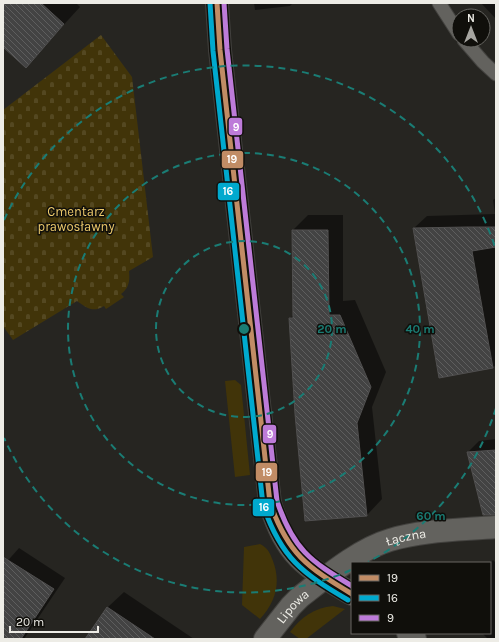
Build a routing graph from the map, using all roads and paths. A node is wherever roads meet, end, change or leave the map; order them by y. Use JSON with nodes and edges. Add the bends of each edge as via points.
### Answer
{"nodes":[{"id":1,"x":217,"y":3,"type":"edge"},
{"id":2,"x":439,"y":3,"type":"edge"},
{"id":3,"x":451,"y":22,"type":"edge"},
{"id":4,"x":471,"y":48,"type":"edge"},
{"id":5,"x":496,"y":74,"type":"edge"},
{"id":6,"x":496,"y":527,"type":"edge"},
{"id":7,"x":325,"y":578,"type":"junction"},
{"id":8,"x":351,"y":593,"type":"edge"},
{"id":9,"x":266,"y":639,"type":"edge"}],
"edges":[{"from":1,"to":7,"type":"street","via":[[270,503],[278,528],[289,547]]},
{"from":2,"to":3,"type":"lane"},
{"from":4,"to":5,"type":"lane"},
{"from":6,"to":7,"type":"street","name":"Łączna","via":[[390,540],[368,549]]},
{"from":7,"to":8,"type":"street"},
{"from":7,"to":9,"type":"street","name":"Lipowa","via":[[291,606]]}]}
